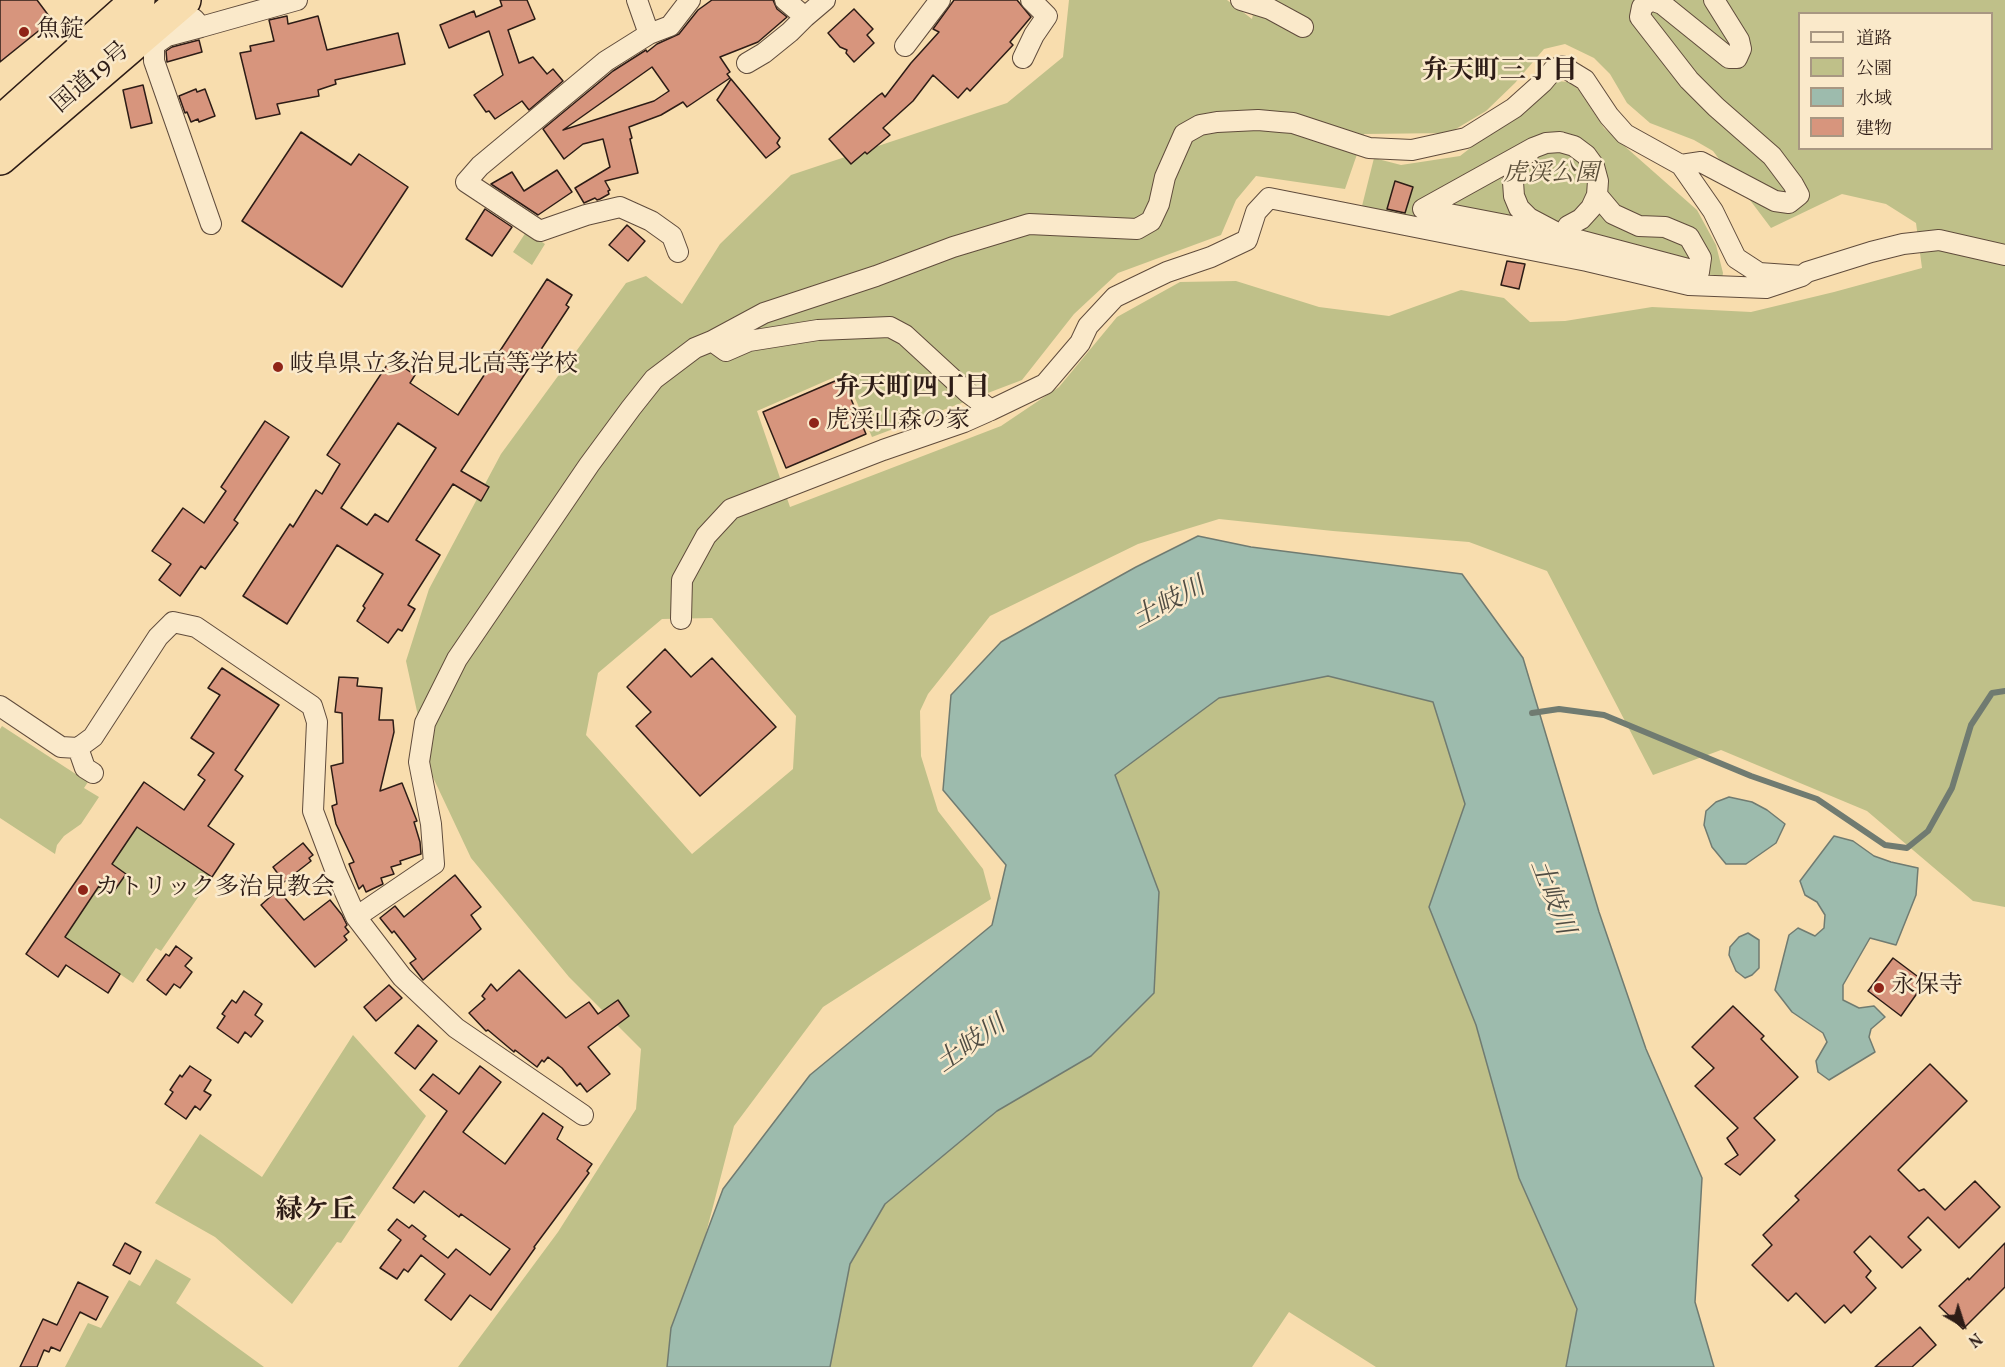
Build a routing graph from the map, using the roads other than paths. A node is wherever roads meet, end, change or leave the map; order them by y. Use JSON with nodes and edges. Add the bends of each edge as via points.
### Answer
{"nodes":[{"id":1,"x":138,"y":0,"type":"edge"},
{"id":2,"x":297,"y":0,"type":"edge"},
{"id":3,"x":637,"y":0,"type":"edge"},
{"id":4,"x":690,"y":0,"type":"edge"},
{"id":5,"x":785,"y":0,"type":"edge"},
{"id":6,"x":825,"y":0,"type":"edge"},
{"id":7,"x":940,"y":0,"type":"edge"},
{"id":8,"x":1031,"y":0,"type":"edge"},
{"id":9,"x":1241,"y":0,"type":"edge"},
{"id":10,"x":1714,"y":0,"type":"edge"},
{"id":11,"x":182,"y":2,"type":"edge"},
{"id":12,"x":805,"y":17,"type":"junction"},
{"id":13,"x":201,"y":27,"type":"junction"},
{"id":14,"x":1304,"y":27,"type":"dead end"},
{"id":15,"x":649,"y":34,"type":"junction"},
{"id":16,"x":905,"y":46,"type":"dead end"},
{"id":17,"x":1023,"y":58,"type":"dead end"},
{"id":18,"x":747,"y":63,"type":"dead end"},
{"id":19,"x":0,"y":123,"type":"edge"},
{"id":20,"x":1543,"y":138,"type":"junction"},
{"id":21,"x":0,"y":158,"type":"edge"},
{"id":22,"x":1681,"y":165,"type":"junction"},
{"id":23,"x":1597,"y":195,"type":"junction"},
{"id":24,"x":1423,"y":209,"type":"junction"},
{"id":25,"x":211,"y":224,"type":"dead end"},
{"id":26,"x":1410,"y":226,"type":"junction"},
{"id":27,"x":1552,"y":241,"type":"junction"},
{"id":28,"x":678,"y":252,"type":"dead end"},
{"id":29,"x":2005,"y":255,"type":"edge"},
{"id":30,"x":1736,"y":258,"type":"junction"},
{"id":31,"x":1679,"y":274,"type":"junction"},
{"id":32,"x":1802,"y":276,"type":"junction"},
{"id":33,"x":1720,"y":287,"type":"junction"},
{"id":34,"x":712,"y":341,"type":"junction"},
{"id":35,"x":991,"y":410,"type":"junction"},
{"id":36,"x":681,"y":619,"type":"dead end"},
{"id":37,"x":0,"y":706,"type":"edge"},
{"id":38,"x":78,"y":748,"type":"junction"},
{"id":39,"x":93,"y":773,"type":"dead end"},
{"id":40,"x":356,"y":916,"type":"junction"},
{"id":41,"x":583,"y":1116,"type":"dead end"}],
"edges":[{"from":1,"to":19,"type":"highway","name":"国道19号"},
{"from":2,"to":13,"type":"street"},
{"from":3,"to":15,"type":"street"},
{"from":4,"to":15,"type":"street","via":[[670,26]]},
{"from":5,"to":12,"type":"street"},
{"from":6,"to":12,"type":"street"},
{"from":7,"to":16,"type":"street"},
{"from":8,"to":17,"type":"street","via":[[1047,16]]},
{"from":9,"to":14,"type":"street","via":[[1270,9]]},
{"from":10,"to":22,"type":"street","via":[[1739,40],[1737,58],[1729,58],[1662,4],[1651,0],[1642,7],[1640,16],[1689,80],[1772,156],[1799,195],[1789,203],[1775,201],[1701,162]]},
{"from":11,"to":13,"type":"street"},
{"from":11,"to":21,"type":"highway","name":"国道19号"},
{"from":12,"to":18,"type":"street"},
{"from":13,"to":25,"type":"street","via":[[168,36],[154,45],[154,61]]},
{"from":15,"to":28,"type":"street","via":[[606,61],[466,182],[540,231],[620,207],[651,221],[672,237]]},
{"from":20,"to":23,"type":"street","via":[[1574,146],[1586,155],[1594,166]]},
{"from":20,"to":24,"type":"street"},
{"from":20,"to":27,"type":"street","via":[[1516,169],[1514,196],[1519,208]]},
{"from":22,"to":30,"type":"street","via":[[1713,211]]},
{"from":22,"to":34,"type":"street","via":[[1624,134],[1585,80],[1562,66],[1554,69],[1514,108],[1466,138],[1412,150],[1369,148],[1293,123],[1258,120],[1200,125],[1184,134],[1151,221],[1137,229],[1029,224],[764,313]]},
{"from":23,"to":27,"type":"street","via":[[1581,219]]},
{"from":23,"to":31,"type":"street","via":[[1613,214],[1639,226],[1665,226],[1689,237],[1701,258],[1699,272]]},
{"from":24,"to":26,"type":"street","via":[[1415,207]]},
{"from":24,"to":27,"type":"street"},
{"from":26,"to":27,"type":"street"},
{"from":26,"to":35,"type":"street","via":[[1269,198],[1256,212],[1247,240],[1115,297],[1045,384]]},
{"from":27,"to":31,"type":"street"},
{"from":29,"to":32,"type":"street","via":[[1939,240],[1903,244]]},
{"from":30,"to":32,"type":"street","via":[[1760,273]]},
{"from":30,"to":33,"type":"street","via":[[1732,278]]},
{"from":31,"to":33,"type":"street","via":[[1689,285]]},
{"from":32,"to":33,"type":"street","via":[[1766,288]]},
{"from":34,"to":35,"type":"street","via":[[726,351],[749,341],[818,330],[890,327],[905,335]]},
{"from":34,"to":40,"type":"street","via":[[695,348],[654,379],[589,465],[457,658],[425,723],[419,762],[435,864]]},
{"from":35,"to":36,"type":"street","via":[[731,509],[706,536],[682,580]]},
{"from":37,"to":38,"type":"street","via":[[61,747]]},
{"from":38,"to":39,"type":"street","via":[[86,768]]},
{"from":38,"to":40,"type":"street","via":[[93,737],[158,637],[173,622],[196,627],[312,705],[317,722],[314,811]]},
{"from":40,"to":41,"type":"street","via":[[402,977],[456,1028]]}]}
